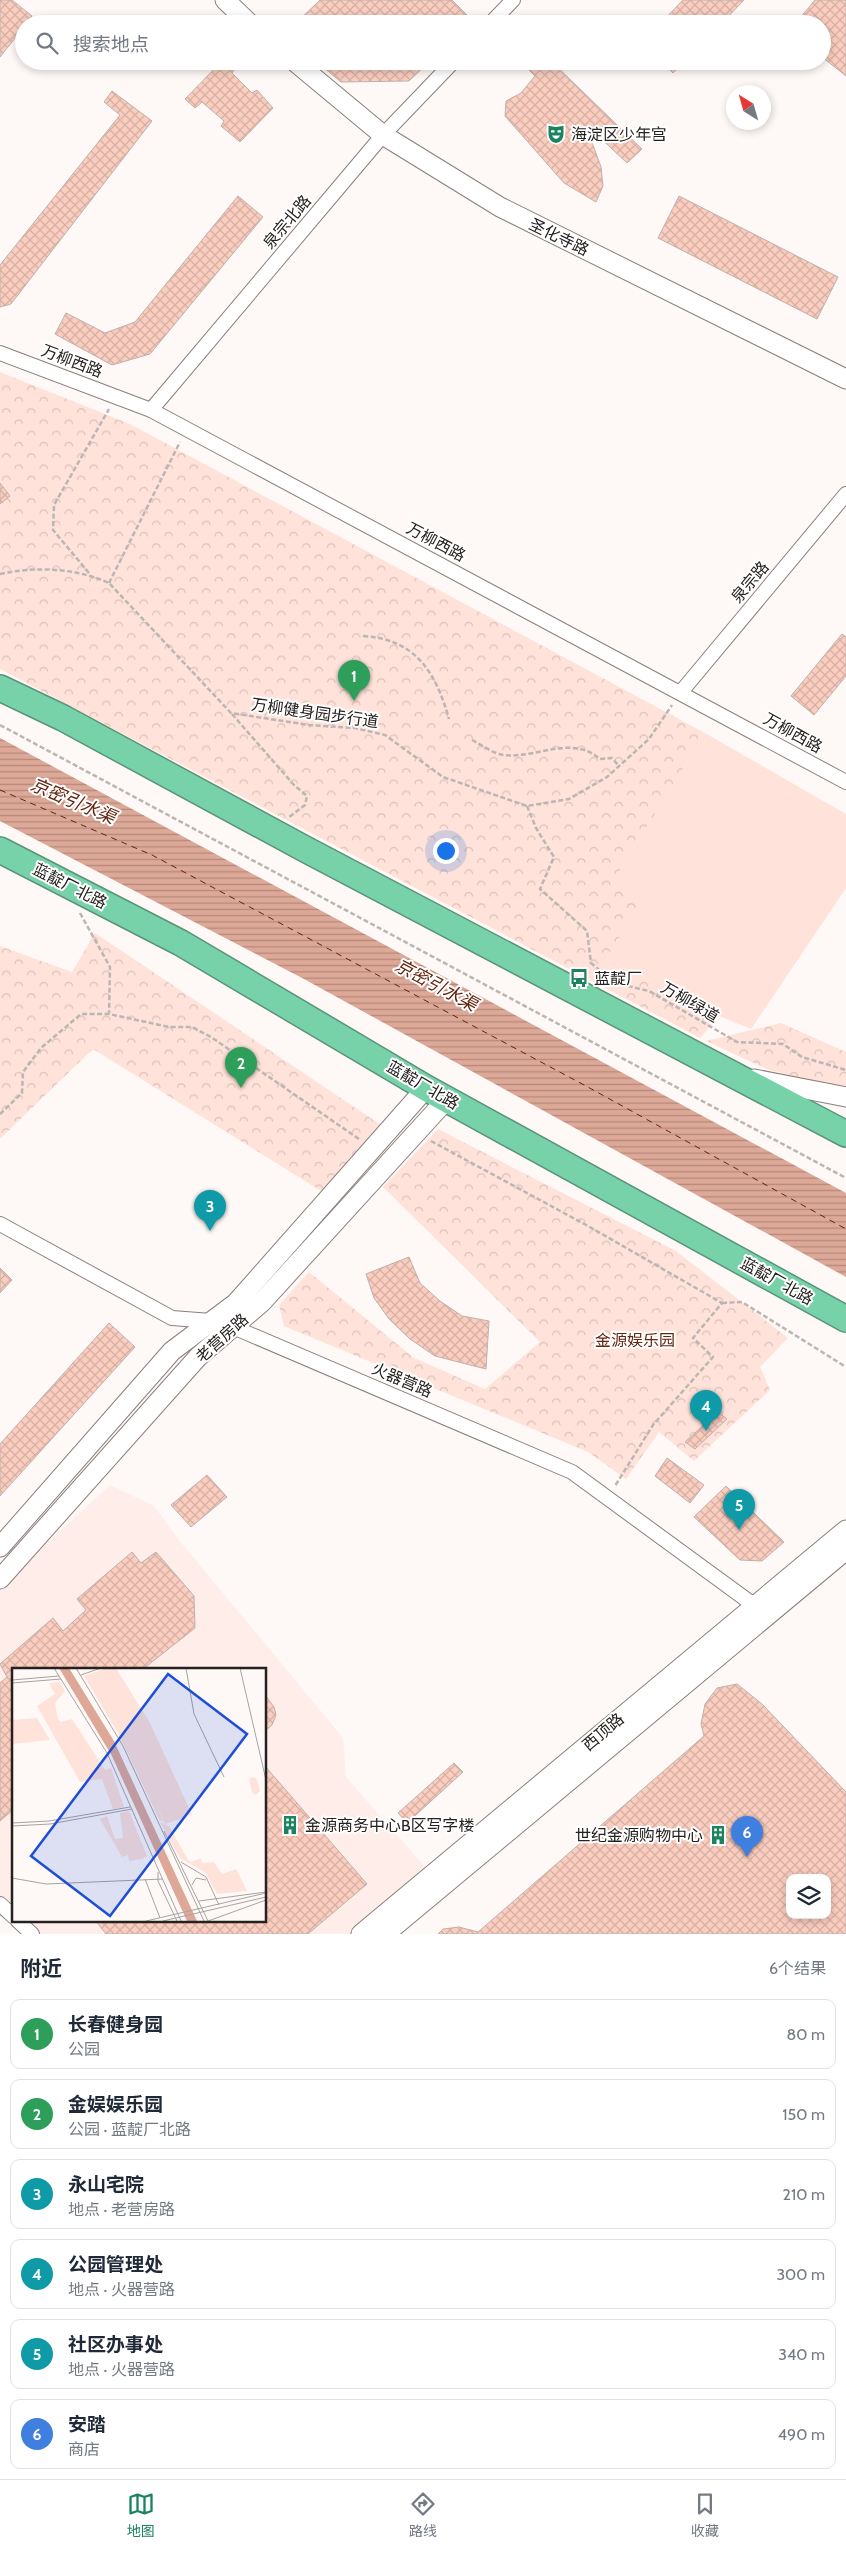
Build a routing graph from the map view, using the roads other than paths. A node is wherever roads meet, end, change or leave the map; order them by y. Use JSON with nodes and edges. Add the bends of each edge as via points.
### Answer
{"nodes":[{"id":1,"x":225,"y":0,"type":"edge"},
{"id":2,"x":513,"y":0,"type":"edge"},
{"id":3,"x":241,"y":15,"type":"edge"},
{"id":4,"x":499,"y":15,"type":"edge"},
{"id":5,"x":305,"y":70,"type":"edge"},
{"id":6,"x":445,"y":70,"type":"edge"},
{"id":7,"x":383,"y":135,"type":"junction"},
{"id":8,"x":0,"y":353,"type":"edge"},
{"id":9,"x":846,"y":378,"type":"edge"},
{"id":10,"x":151,"y":410,"type":"junction"},
{"id":11,"x":846,"y":494,"type":"edge"},
{"id":12,"x":0,"y":688,"type":"edge"},
{"id":13,"x":681,"y":692,"type":"junction"},
{"id":14,"x":846,"y":782,"type":"edge"},
{"id":15,"x":0,"y":850,"type":"edge"},
{"id":16,"x":734,"y":1076,"type":"junction"},
{"id":17,"x":436,"y":1093,"type":"junction"},
{"id":18,"x":846,"y":1097,"type":"edge"},
{"id":19,"x":846,"y":1134,"type":"edge"},
{"id":20,"x":0,"y":1224,"type":"edge"},
{"id":21,"x":846,"y":1319,"type":"edge"},
{"id":22,"x":212,"y":1322,"type":"junction"},
{"id":23,"x":233,"y":1327,"type":"junction"},
{"id":24,"x":846,"y":1530,"type":"edge"},
{"id":25,"x":0,"y":1546,"type":"edge"},
{"id":26,"x":846,"y":1550,"type":"edge"},
{"id":27,"x":0,"y":1579,"type":"edge"},
{"id":28,"x":761,"y":1610,"type":"junction"},
{"id":29,"x":0,"y":1904,"type":"edge"},
{"id":30,"x":12,"y":1915,"type":"edge"},
{"id":31,"x":19,"y":1922,"type":"edge"},
{"id":32,"x":32,"y":1934,"type":"edge"},
{"id":33,"x":361,"y":1934,"type":"edge"},
{"id":34,"x":385,"y":1934,"type":"edge"}],
"edges":[{"from":1,"to":3,"type":"street"},
{"from":2,"to":4,"type":"street"},
{"from":5,"to":7,"type":"street","name":"圣化寺路"},
{"from":6,"to":7,"type":"street","name":"泉宗北路"},
{"from":7,"to":9,"type":"street","name":"圣化寺路","via":[[500,207]]},
{"from":7,"to":10,"type":"street","name":"泉宗北路"},
{"from":8,"to":10,"type":"street","name":"万柳西路"},
{"from":10,"to":13,"type":"street","name":"万柳西路"},
{"from":11,"to":13,"type":"street","name":"泉宗路"},
{"from":12,"to":16,"type":"highway","via":[[63,718],[305,850]]},
{"from":13,"to":14,"type":"street","name":"万柳西路"},
{"from":15,"to":17,"type":"highway","name":"蓝靛厂北路","via":[[181,943]]},
{"from":16,"to":18,"type":"street"},
{"from":16,"to":19,"type":"highway"},
{"from":17,"to":21,"type":"highway","name":"蓝靛厂北路"},
{"from":17,"to":22,"type":"street","name":"老营房路","via":[[236,1303]]},
{"from":17,"to":23,"type":"street","name":"老营房路","via":[[416,1133],[262,1302]]},
{"from":20,"to":22,"type":"street","name":"火器营路","via":[[172,1318]]},
{"from":22,"to":23,"type":"street","name":"火器营路"},
{"from":22,"to":25,"type":"street","name":"老营房路","via":[[172,1351]]},
{"from":23,"to":27,"type":"street","name":"老营房路","via":[[198,1357]]},
{"from":23,"to":28,"type":"street","name":"火器营路","via":[[572,1472]]},
{"from":24,"to":28,"type":"street","name":"西顶路"},
{"from":26,"to":28,"type":"street","name":"西顶路"},
{"from":28,"to":33,"type":"street","name":"西顶路"},
{"from":28,"to":34,"type":"street","name":"西顶路"},
{"from":29,"to":30,"type":"street"},
{"from":31,"to":32,"type":"street"}]}
